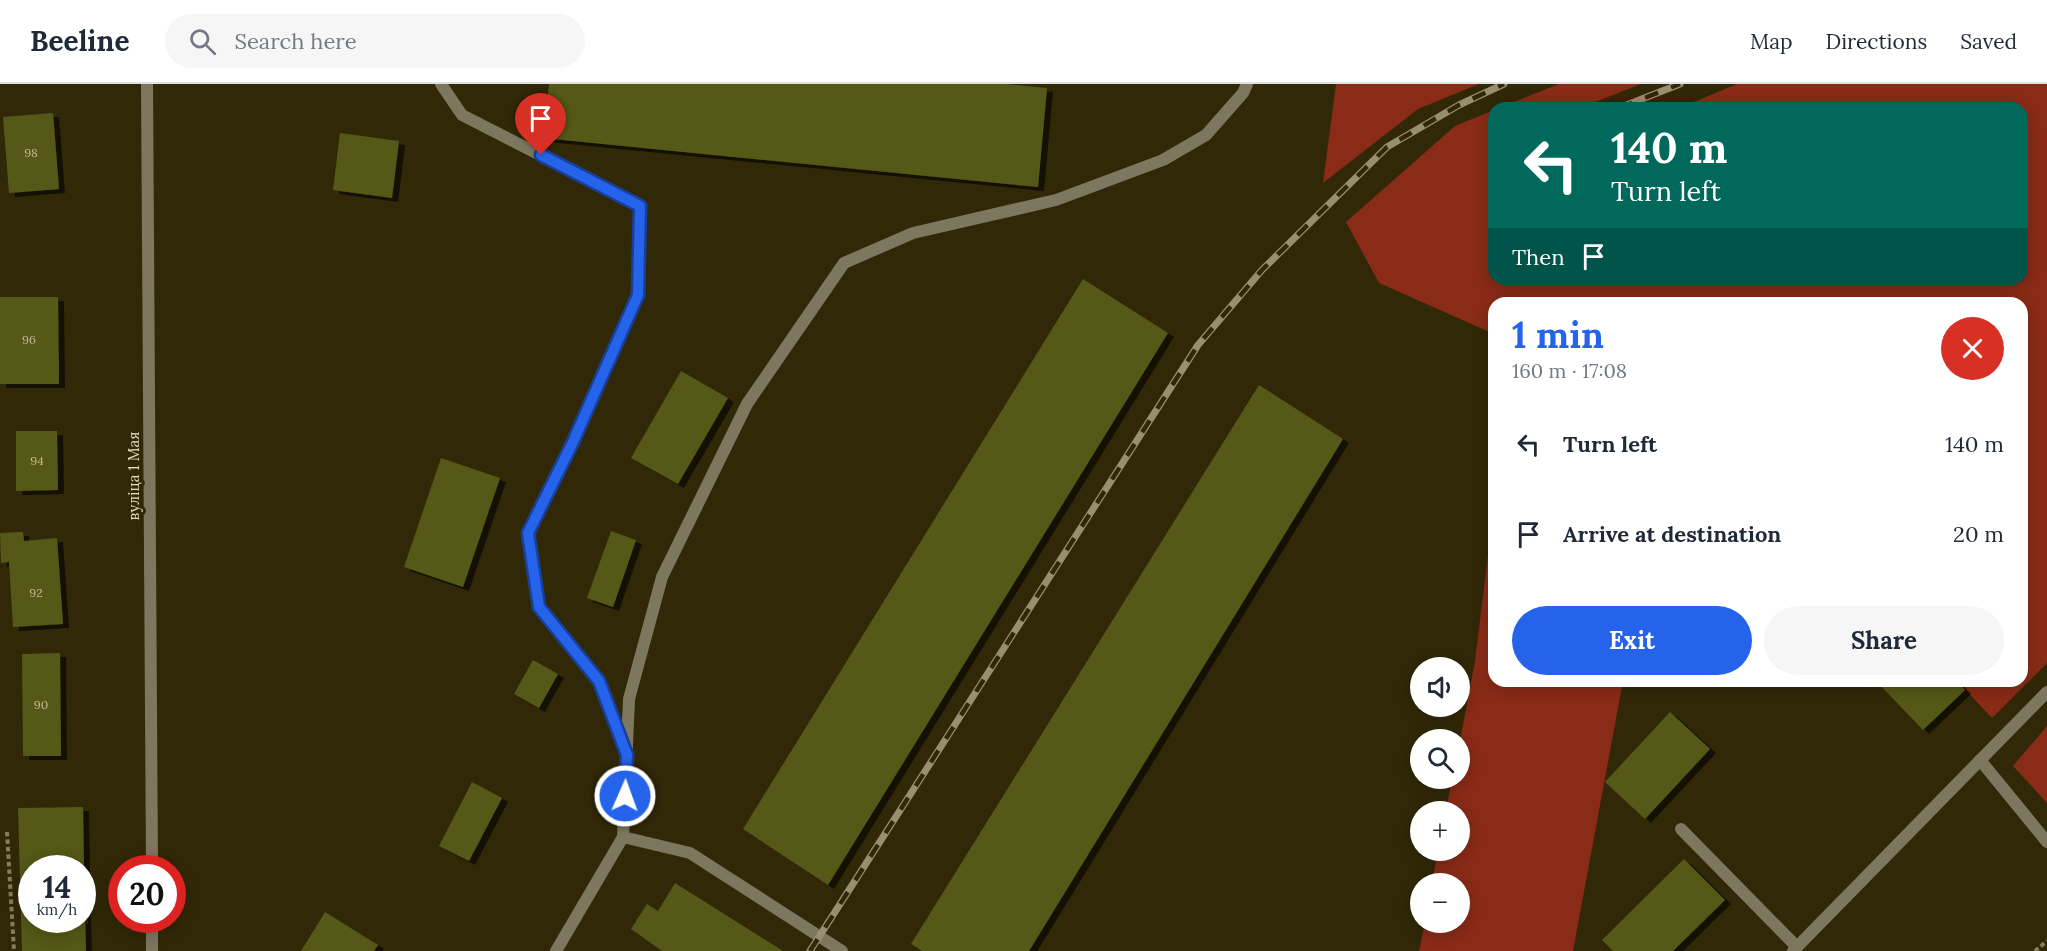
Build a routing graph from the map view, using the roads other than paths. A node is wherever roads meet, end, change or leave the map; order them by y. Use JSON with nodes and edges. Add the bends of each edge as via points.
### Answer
{"nodes":[{"id":1,"x":147,"y":84,"type":"edge"},
{"id":2,"x":441,"y":84,"type":"edge"},
{"id":3,"x":1247,"y":84,"type":"edge"},
{"id":4,"x":2047,"y":692,"type":"edge"},
{"id":5,"x":627,"y":755,"type":"junction"},
{"id":6,"x":1980,"y":760,"type":"junction"},
{"id":7,"x":1681,"y":829,"type":"dead end"},
{"id":8,"x":624,"y":837,"type":"junction"},
{"id":9,"x":2047,"y":842,"type":"edge"},
{"id":10,"x":152,"y":855,"type":"edge"},
{"id":11,"x":152,"y":933,"type":"edge"},
{"id":12,"x":1795,"y":949,"type":"edge"},
{"id":13,"x":153,"y":951,"type":"edge"},
{"id":14,"x":556,"y":951,"type":"edge"},
{"id":15,"x":842,"y":951,"type":"edge"}],
"edges":[{"from":1,"to":10,"type":"street","name":"вуліца 1 Мая"},
{"from":2,"to":5,"type":"street","via":[[462,115],[640,206],[638,295],[528,533],[539,607],[599,681]]},
{"from":3,"to":5,"type":"street","via":[[1206,135],[1162,160],[1056,200],[913,233],[844,263],[747,404],[662,577],[629,699]]},
{"from":4,"to":6,"type":"street"},
{"from":5,"to":8,"type":"street"},
{"from":6,"to":9,"type":"street"},
{"from":6,"to":12,"type":"street"},
{"from":7,"to":12,"type":"street"},
{"from":8,"to":14,"type":"street"},
{"from":8,"to":15,"type":"street","via":[[690,853]]},
{"from":11,"to":13,"type":"street"}]}
